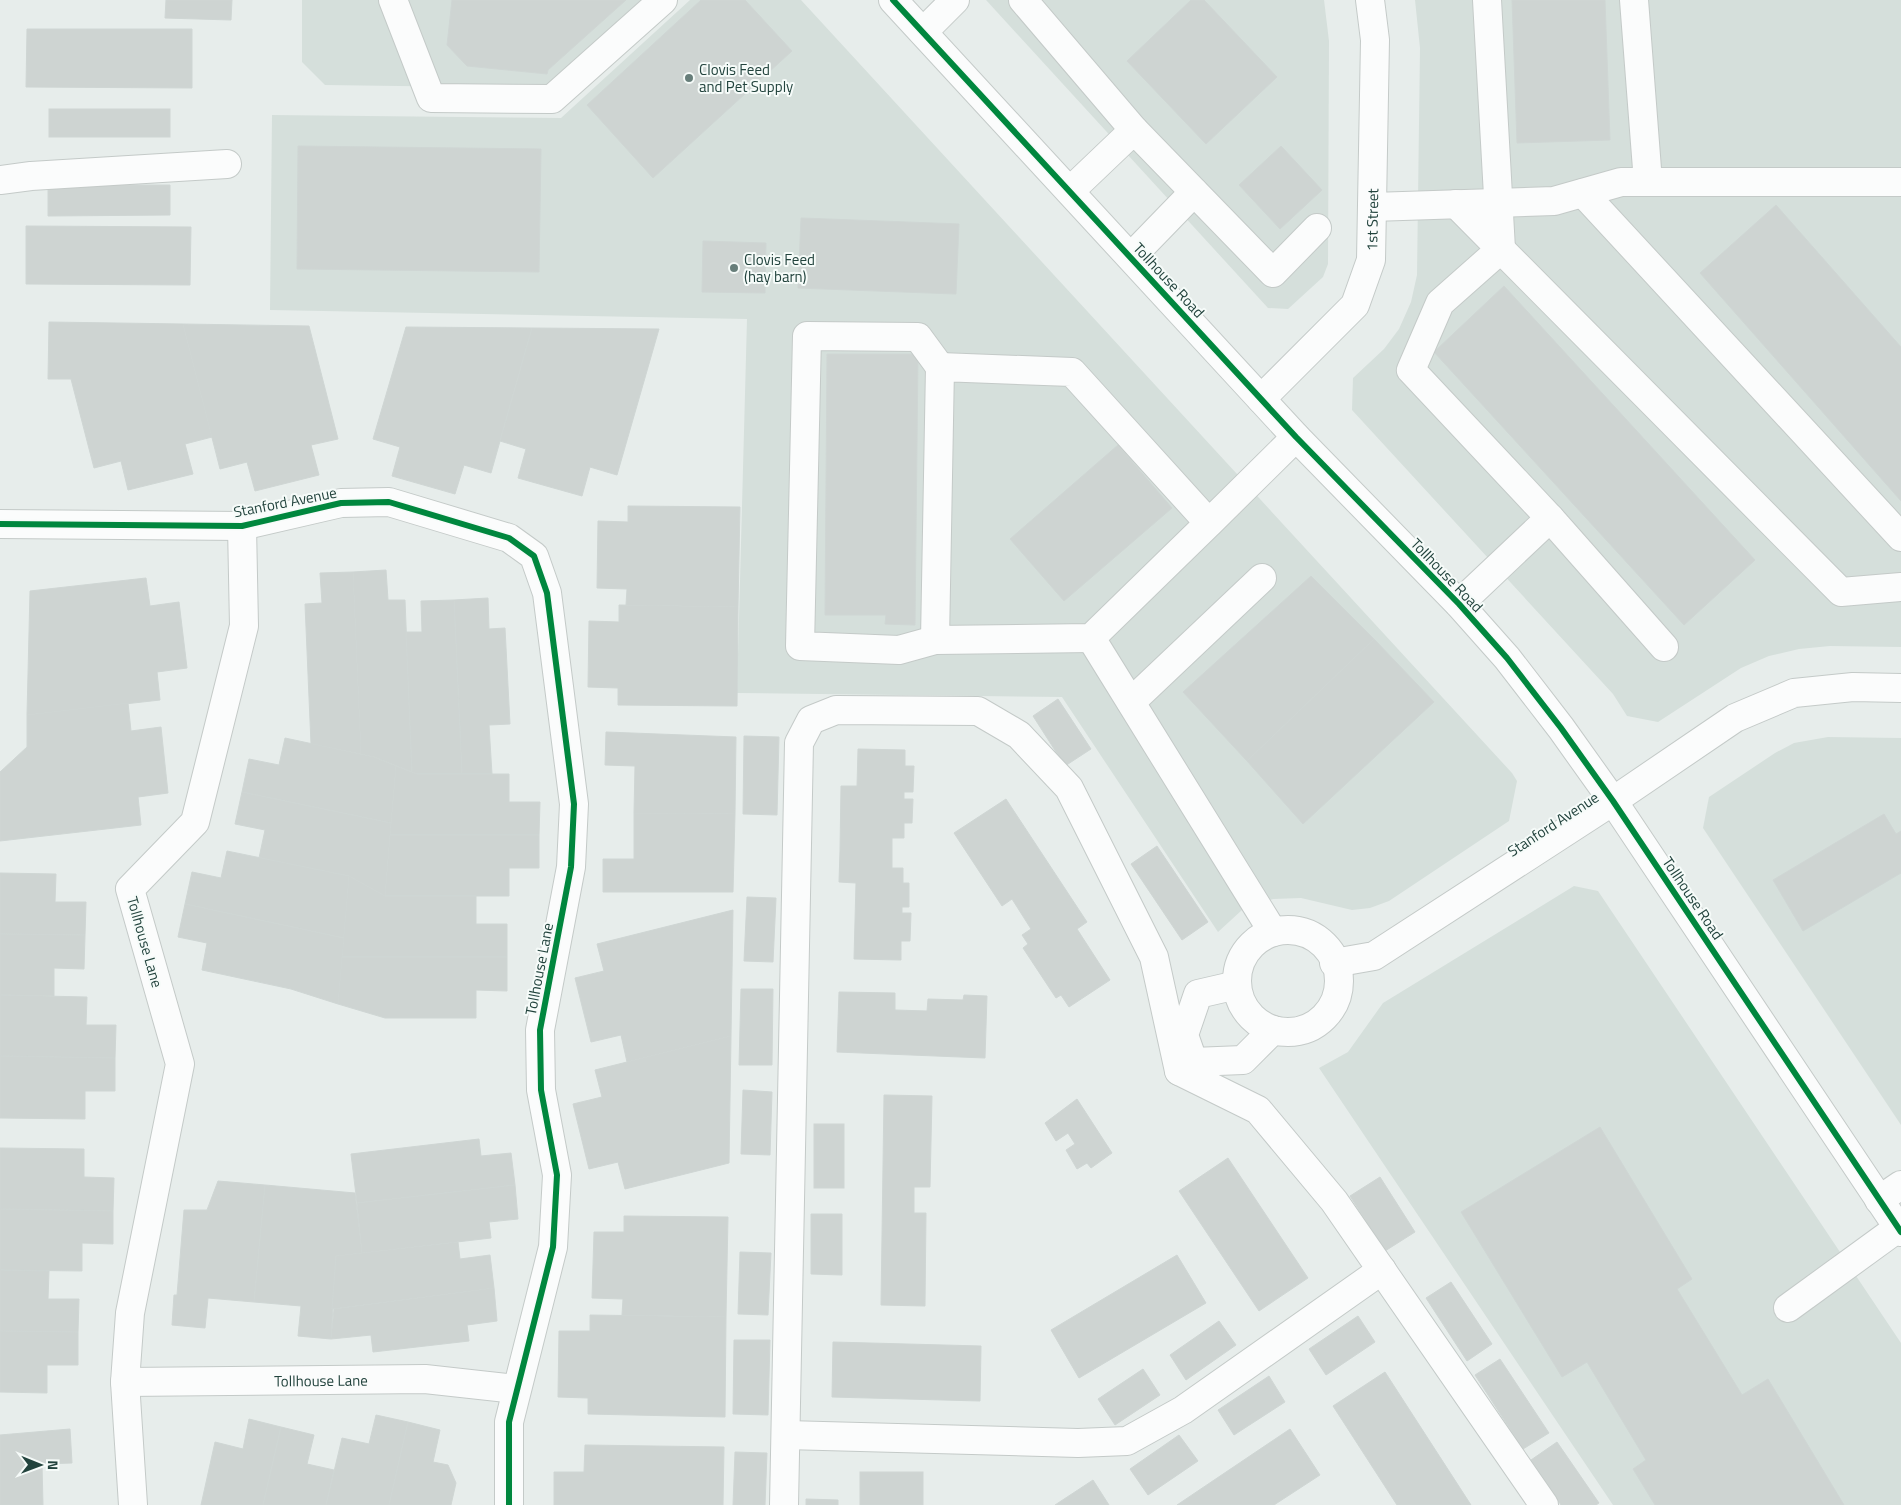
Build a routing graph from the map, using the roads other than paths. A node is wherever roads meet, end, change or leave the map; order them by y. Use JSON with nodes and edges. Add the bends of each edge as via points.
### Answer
{"nodes":[{"id":1,"x":393,"y":0,"type":"edge"},
{"id":2,"x":663,"y":0,"type":"edge"},
{"id":3,"x":893,"y":0,"type":"edge"},
{"id":4,"x":955,"y":0,"type":"edge"},
{"id":5,"x":1023,"y":0,"type":"edge"},
{"id":6,"x":1370,"y":0,"type":"edge"},
{"id":7,"x":1487,"y":0,"type":"edge"},
{"id":8,"x":1634,"y":0,"type":"edge"},
{"id":9,"x":923,"y":32,"type":"junction"},
{"id":10,"x":1134,"y":130,"type":"junction"},
{"id":11,"x":227,"y":164,"type":"dead end"},
{"id":12,"x":0,"y":180,"type":"edge"},
{"id":13,"x":1648,"y":182,"type":"junction"},
{"id":14,"x":1901,"y":182,"type":"edge"},
{"id":15,"x":1070,"y":191,"type":"junction"},
{"id":16,"x":1194,"y":192,"type":"junction"},
{"id":17,"x":1584,"y":193,"type":"junction"},
{"id":18,"x":1500,"y":203,"type":"junction"},
{"id":19,"x":1456,"y":204,"type":"junction"},
{"id":20,"x":1372,"y":207,"type":"junction"},
{"id":21,"x":1317,"y":228,"type":"dead end"},
{"id":22,"x":1501,"y":249,"type":"junction"},
{"id":23,"x":1131,"y":257,"type":"junction"},
{"id":24,"x":940,"y":368,"type":"junction"},
{"id":25,"x":1261,"y":399,"type":"junction"},
{"id":26,"x":1296,"y":437,"type":"junction"},
{"id":27,"x":1550,"y":518,"type":"junction"},
{"id":28,"x":1209,"y":523,"type":"junction"},
{"id":29,"x":0,"y":524,"type":"edge"},
{"id":30,"x":242,"y":526,"type":"junction"},
{"id":31,"x":1901,"y":538,"type":"edge"},
{"id":32,"x":534,"y":556,"type":"joint"},
{"id":33,"x":1262,"y":578,"type":"dead end"},
{"id":34,"x":1901,"y":587,"type":"edge"},
{"id":35,"x":1459,"y":604,"type":"junction"},
{"id":36,"x":1091,"y":638,"type":"junction"},
{"id":37,"x":934,"y":640,"type":"junction"},
{"id":38,"x":1664,"y":647,"type":"dead end"},
{"id":39,"x":1901,"y":688,"type":"edge"},
{"id":40,"x":1131,"y":702,"type":"junction"},
{"id":41,"x":1614,"y":800,"type":"junction"},
{"id":42,"x":1273,"y":932,"type":"junction"},
{"id":43,"x":1334,"y":963,"type":"junction"},
{"id":44,"x":1237,"y":985,"type":"junction"},
{"id":45,"x":1273,"y":1030,"type":"junction"},
{"id":46,"x":1186,"y":1066,"type":"junction"},
{"id":47,"x":1890,"y":1192,"type":"edge"},
{"id":48,"x":1900,"y":1230,"type":"edge"},
{"id":49,"x":1382,"y":1270,"type":"junction"},
{"id":50,"x":1788,"y":1308,"type":"dead end"},
{"id":51,"x":125,"y":1382,"type":"junction"},
{"id":52,"x":516,"y":1389,"type":"junction"},
{"id":53,"x":786,"y":1435,"type":"junction"},
{"id":54,"x":132,"y":1505,"type":"edge"},
{"id":55,"x":509,"y":1505,"type":"edge"},
{"id":56,"x":784,"y":1505,"type":"edge"},
{"id":57,"x":1544,"y":1505,"type":"edge"}],
"edges":[{"from":1,"to":2,"type":"street","via":[[432,98],[542,99],[552,99]]},
{"from":3,"to":9,"type":"street","name":"Tollhouse Road"},
{"from":4,"to":9,"type":"street"},
{"from":5,"to":10,"type":"street"},
{"from":6,"to":20,"type":"street","name":"1st Street","via":[[1375,40]]},
{"from":7,"to":18,"type":"street"},
{"from":8,"to":13,"type":"street"},
{"from":9,"to":15,"type":"street","name":"Tollhouse Road"},
{"from":10,"to":15,"type":"street"},
{"from":10,"to":16,"type":"street"},
{"from":11,"to":12,"type":"street"},
{"from":13,"to":14,"type":"street"},
{"from":13,"to":17,"type":"street","via":[[1621,182]]},
{"from":15,"to":23,"type":"street","name":"Tollhouse Road"},
{"from":16,"to":21,"type":"street","via":[[1273,273]]},
{"from":16,"to":23,"type":"street"},
{"from":17,"to":18,"type":"street","via":[[1554,201]]},
{"from":17,"to":31,"type":"street"},
{"from":18,"to":19,"type":"street"},
{"from":18,"to":22,"type":"street"},
{"from":19,"to":20,"type":"street"},
{"from":19,"to":22,"type":"street"},
{"from":20,"to":25,"type":"street","name":"1st Street","via":[[1371,260],[1355,305]]},
{"from":22,"to":27,"type":"street","via":[[1440,303],[1411,370]]},
{"from":22,"to":34,"type":"street","via":[[1841,592]]},
{"from":23,"to":25,"type":"street","name":"Tollhouse Road"},
{"from":24,"to":28,"type":"street","via":[[1072,372]]},
{"from":24,"to":37,"type":"street"},
{"from":24,"to":37,"type":"street","via":[[918,337],[807,336],[800,646],[899,650]]},
{"from":25,"to":26,"type":"street","name":"Tollhouse Road"},
{"from":26,"to":28,"type":"street"},
{"from":26,"to":35,"type":"street","name":"Tollhouse Road"},
{"from":27,"to":35,"type":"street"},
{"from":27,"to":38,"type":"street"},
{"from":28,"to":36,"type":"street"},
{"from":29,"to":30,"type":"street","name":"Stanford Avenue"},
{"from":30,"to":32,"type":"street","name":"Stanford Avenue","via":[[342,503],[389,502],[510,538]]},
{"from":30,"to":51,"type":"street","name":"Tollhouse Lane","via":[[244,626],[195,822],[130,889],[180,1064],[130,1313]]},
{"from":32,"to":52,"type":"street","name":"Tollhouse Lane","via":[[547,593],[574,804],[571,867],[540,1030],[541,1090],[557,1175],[553,1247]]},
{"from":33,"to":40,"type":"street"},
{"from":35,"to":41,"type":"street","name":"Tollhouse Road","via":[[1507,658]]},
{"from":36,"to":37,"type":"street"},
{"from":36,"to":40,"type":"street"},
{"from":39,"to":41,"type":"street","name":"Stanford Avenue","via":[[1853,687],[1794,693],[1735,718]]},
{"from":40,"to":42,"type":"street"},
{"from":41,"to":43,"type":"street","name":"Stanford Avenue","via":[[1374,956]]},
{"from":41,"to":47,"type":"street","name":"Tollhouse Road"},
{"from":42,"to":43,"type":"street","via":[[1290,930],[1306,933],[1320,942]]},
{"from":42,"to":44,"type":"street","via":[[1246,952],[1238,968]]},
{"from":43,"to":45,"type":"street","via":[[1338,972],[1338,989],[1332,1006],[1322,1019],[1307,1029]]},
{"from":44,"to":45,"type":"street","via":[[1240,1000],[1248,1013],[1259,1024]]},
{"from":44,"to":46,"type":"street","via":[[1198,994],[1184,1035]]},
{"from":45,"to":46,"type":"street","via":[[1242,1060]]},
{"from":46,"to":49,"type":"street","via":[[1258,1110],[1334,1201]]},
{"from":46,"to":53,"type":"street","via":[[1154,957],[1069,788],[1019,735],[978,711],[836,710],[811,720],[799,743]]},
{"from":47,"to":48,"type":"street","name":"Tollhouse Road"},
{"from":48,"to":50,"type":"street"},
{"from":49,"to":53,"type":"street","via":[[1183,1410],[1127,1441]]},
{"from":49,"to":57,"type":"street"},
{"from":51,"to":52,"type":"street","name":"Tollhouse Lane","via":[[425,1379]]},
{"from":51,"to":54,"type":"street","name":"Tollhouse Lane"},
{"from":52,"to":55,"type":"street","name":"Tollhouse Lane","via":[[509,1422]]},
{"from":53,"to":56,"type":"street"}]}
